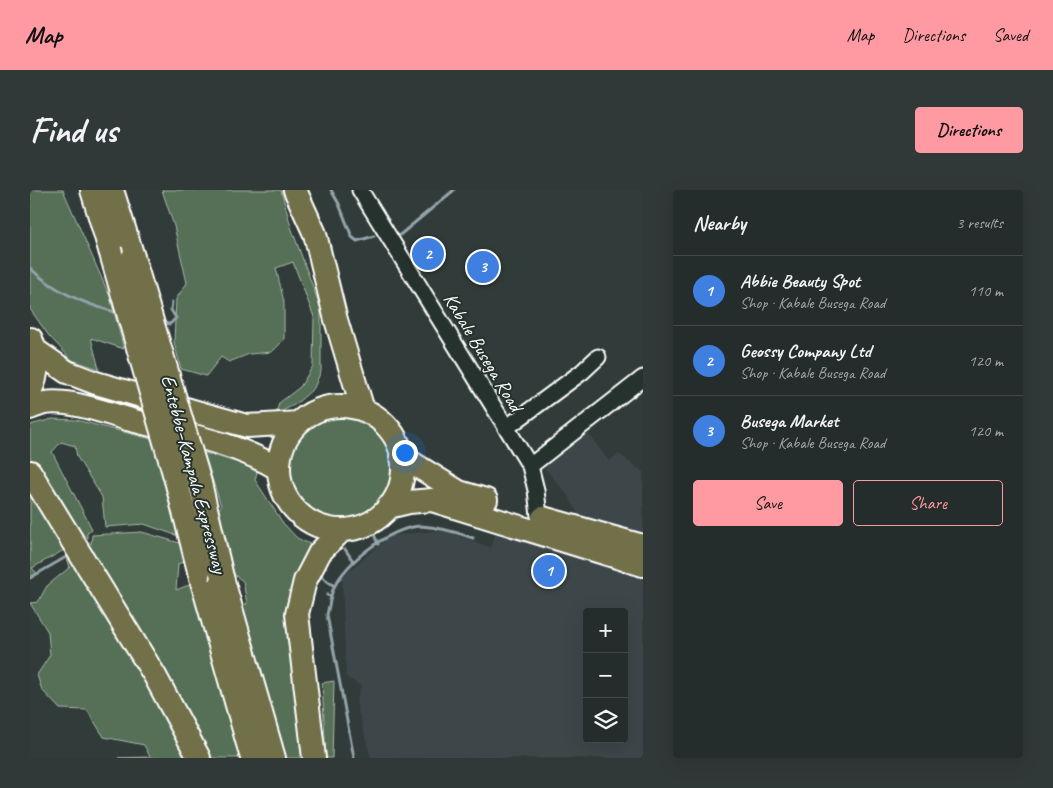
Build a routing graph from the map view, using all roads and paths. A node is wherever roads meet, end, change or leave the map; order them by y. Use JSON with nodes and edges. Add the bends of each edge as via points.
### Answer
{"nodes":[{"id":1,"x":92,"y":190,"type":"edge"},
{"id":2,"x":112,"y":190,"type":"edge"},
{"id":3,"x":295,"y":190,"type":"edge"},
{"id":4,"x":360,"y":190,"type":"edge"},
{"id":5,"x":33,"y":343,"type":"edge"},
{"id":6,"x":598,"y":357,"type":"dead end"},
{"id":7,"x":643,"y":378,"type":"edge"},
{"id":8,"x":30,"y":391,"type":"edge"},
{"id":9,"x":30,"y":408,"type":"edge"},
{"id":10,"x":362,"y":410,"type":"junction"},
{"id":11,"x":298,"y":423,"type":"junction"},
{"id":12,"x":506,"y":428,"type":"junction"},
{"id":13,"x":401,"y":456,"type":"junction"},
{"id":14,"x":530,"y":466,"type":"junction"},
{"id":15,"x":279,"y":469,"type":"junction"},
{"id":16,"x":30,"y":472,"type":"edge"},
{"id":17,"x":388,"y":507,"type":"junction"},
{"id":18,"x":540,"y":516,"type":"junction"},
{"id":19,"x":342,"y":530,"type":"junction"},
{"id":20,"x":643,"y":546,"type":"edge"},
{"id":21,"x":643,"y":565,"type":"edge"},
{"id":22,"x":199,"y":758,"type":"edge"},
{"id":23,"x":252,"y":758,"type":"edge"},
{"id":24,"x":274,"y":758,"type":"edge"},
{"id":25,"x":314,"y":758,"type":"edge"}],
"edges":[{"from":1,"to":23,"type":"highway","name":"Entebbe–Kampala Expressway","bridge":true},
{"from":2,"to":24,"type":"highway","name":"Entebbe–Kampala Expressway","bridge":true,"via":[[200,483],[222,577]]},
{"from":3,"to":10,"type":"highway","via":[[315,234]]},
{"from":4,"to":12,"type":"street","name":"Kabale Busega Road"},
{"from":5,"to":8,"type":"highway","via":[[37,368]]},
{"from":5,"to":11,"type":"highway","via":[[66,372],[96,383],[248,426]]},
{"from":6,"to":12,"type":"street"},
{"from":7,"to":14,"type":"street"},
{"from":9,"to":15,"type":"highway","via":[[45,403],[99,411],[218,443],[260,458]]},
{"from":10,"to":11,"type":"highway","via":[[344,406],[324,408]]},
{"from":10,"to":13,"type":"highway","via":[[380,421],[394,436]]},
{"from":11,"to":15,"type":"highway","via":[[284,444]]},
{"from":12,"to":14,"type":"street","name":"Kabale Busega Road"},
{"from":13,"to":17,"type":"highway","via":[[400,483]]},
{"from":13,"to":18,"type":"highway","via":[[459,492]]},
{"from":14,"to":18,"type":"street","name":"Kabale Busega Road"},
{"from":15,"to":19,"type":"highway","via":[[285,496],[303,517],[321,527]]},
{"from":16,"to":22,"type":"highway","via":[[155,676]]},
{"from":17,"to":19,"type":"highway","via":[[367,524]]},
{"from":17,"to":21,"type":"highway","via":[[432,500]]},
{"from":18,"to":20,"type":"highway"},
{"from":19,"to":25,"type":"highway","via":[[320,552],[305,581],[297,614]]}]}
